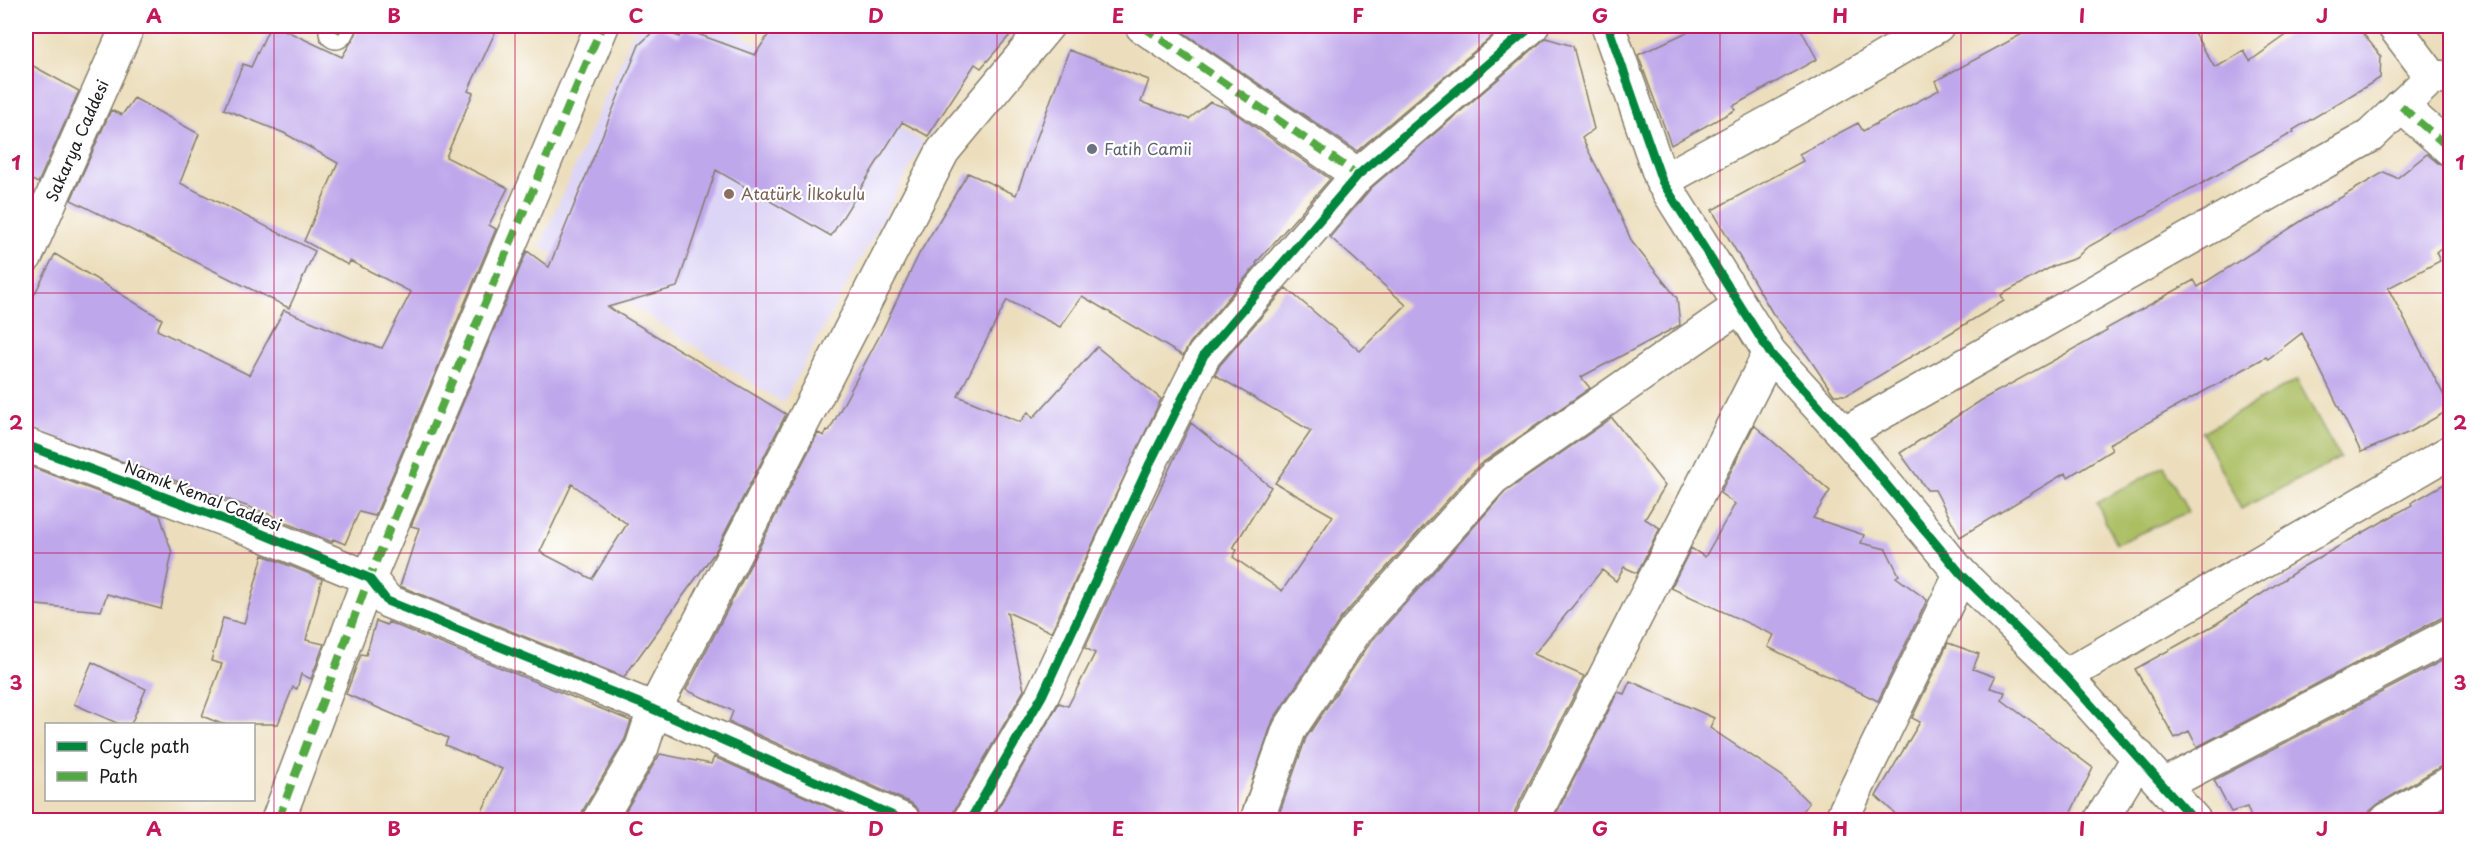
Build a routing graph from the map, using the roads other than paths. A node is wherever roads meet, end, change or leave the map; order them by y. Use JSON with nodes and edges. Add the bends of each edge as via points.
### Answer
{"nodes":[{"id":1,"x":128,"y":26,"type":"edge"},
{"id":2,"x":602,"y":26,"type":"edge"},
{"id":3,"x":1047,"y":26,"type":"edge"},
{"id":4,"x":1142,"y":26,"type":"edge"},
{"id":5,"x":1532,"y":26,"type":"edge"},
{"id":6,"x":1608,"y":26,"type":"edge"},
{"id":7,"x":1937,"y":26,"type":"edge"},
{"id":8,"x":2394,"y":26,"type":"edge"},
{"id":9,"x":2441,"y":78,"type":"edge"},
{"id":10,"x":2401,"y":106,"type":"junction"},
{"id":11,"x":2451,"y":149,"type":"edge"},
{"id":12,"x":1358,"y":176,"type":"junction"},
{"id":13,"x":1662,"y":181,"type":"junction"},
{"id":14,"x":26,"y":256,"type":"edge"},
{"id":15,"x":1740,"y":306,"type":"junction"},
{"id":16,"x":1770,"y":353,"type":"junction"},
{"id":17,"x":1844,"y":434,"type":"junction"},
{"id":18,"x":26,"y":445,"type":"edge"},
{"id":19,"x":2451,"y":452,"type":"edge"},
{"id":20,"x":1961,"y":574,"type":"junction"},
{"id":21,"x":369,"y":578,"type":"junction"},
{"id":22,"x":2451,"y":635,"type":"edge"},
{"id":23,"x":2065,"y":676,"type":"junction"},
{"id":24,"x":654,"y":710,"type":"junction"},
{"id":25,"x":2139,"y":757,"type":"junction"},
{"id":26,"x":2451,"y":783,"type":"edge"},
{"id":27,"x":2164,"y":785,"type":"junction"},
{"id":28,"x":278,"y":820,"type":"edge"},
{"id":29,"x":599,"y":820,"type":"edge"},
{"id":30,"x":903,"y":820,"type":"edge"},
{"id":31,"x":970,"y":820,"type":"edge"},
{"id":32,"x":1257,"y":820,"type":"edge"},
{"id":33,"x":1532,"y":820,"type":"edge"},
{"id":34,"x":1841,"y":820,"type":"edge"},
{"id":35,"x":2101,"y":820,"type":"edge"},
{"id":36,"x":2194,"y":820,"type":"edge"},
{"id":37,"x":2387,"y":820,"type":"edge"}],
"edges":[{"from":1,"to":14,"type":"street","name":"Sakarya Caddesi"},
{"from":2,"to":21,"type":"street"},
{"from":3,"to":24,"type":"street","via":[[943,151]]},
{"from":4,"to":12,"type":"street"},
{"from":5,"to":12,"type":"street"},
{"from":6,"to":13,"type":"street"},
{"from":7,"to":13,"type":"street"},
{"from":8,"to":9,"type":"street"},
{"from":9,"to":10,"type":"street"},
{"from":10,"to":11,"type":"street"},
{"from":10,"to":17,"type":"street","via":[[2370,136]]},
{"from":12,"to":31,"type":"street","via":[[1204,355],[1042,696]]},
{"from":13,"to":15,"type":"street"},
{"from":15,"to":16,"type":"street"},
{"from":15,"to":32,"type":"street","via":[[1492,478],[1355,631],[1289,730]]},
{"from":16,"to":17,"type":"street"},
{"from":16,"to":33,"type":"street"},
{"from":17,"to":20,"type":"street"},
{"from":18,"to":21,"type":"street","name":"Namık Kemal Caddesi"},
{"from":19,"to":23,"type":"street"},
{"from":20,"to":23,"type":"street"},
{"from":20,"to":34,"type":"street"},
{"from":21,"to":24,"type":"street","via":[[387,601]]},
{"from":21,"to":28,"type":"street"},
{"from":22,"to":27,"type":"street"},
{"from":23,"to":25,"type":"street"},
{"from":24,"to":29,"type":"street","via":[[642,747]]},
{"from":24,"to":30,"type":"street"},
{"from":25,"to":27,"type":"street"},
{"from":25,"to":35,"type":"street"},
{"from":26,"to":37,"type":"street"},
{"from":27,"to":36,"type":"street"}]}
